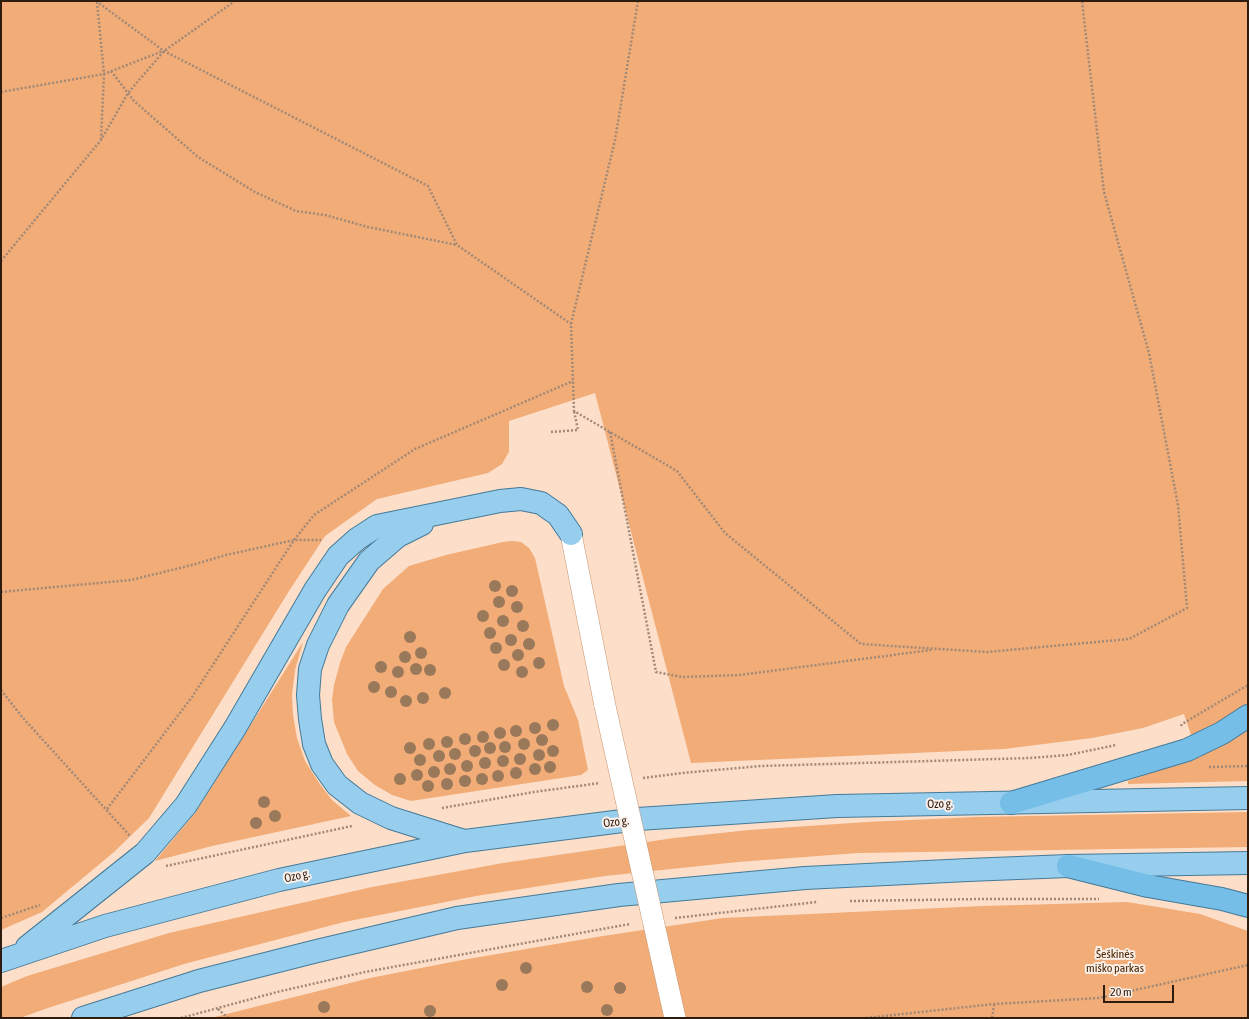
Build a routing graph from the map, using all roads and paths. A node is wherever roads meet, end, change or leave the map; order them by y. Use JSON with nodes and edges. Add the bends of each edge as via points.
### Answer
{"nodes":[{"id":1,"x":96,"y":1,"type":"edge"},
{"id":2,"x":235,"y":1,"type":"edge"},
{"id":3,"x":638,"y":1,"type":"edge"},
{"id":4,"x":1082,"y":1,"type":"edge"},
{"id":5,"x":164,"y":51,"type":"junction"},
{"id":6,"x":111,"y":71,"type":"junction"},
{"id":7,"x":104,"y":74,"type":"junction"},
{"id":8,"x":1,"y":92,"type":"edge"},
{"id":9,"x":128,"y":93,"type":"junction"},
{"id":10,"x":102,"y":140,"type":"junction"},
{"id":11,"x":457,"y":245,"type":"junction"},
{"id":12,"x":1,"y":261,"type":"edge"},
{"id":13,"x":571,"y":324,"type":"junction"},
{"id":14,"x":574,"y":411,"type":"junction"},
{"id":15,"x":551,"y":432,"type":"dead end"},
{"id":16,"x":610,"y":432,"type":"junction"},
{"id":17,"x":442,"y":514,"type":"junction"},
{"id":18,"x":571,"y":534,"type":"joint"},
{"id":19,"x":357,"y":539,"type":"junction"},
{"id":20,"x":1,"y":592,"type":"edge"},
{"id":21,"x":938,"y":649,"type":"junction"},
{"id":22,"x":1248,"y":685,"type":"edge"},
{"id":23,"x":1,"y":690,"type":"edge"},
{"id":24,"x":1248,"y":716,"type":"edge"},
{"id":25,"x":1179,"y":729,"type":"dead end"},
{"id":26,"x":1248,"y":798,"type":"edge"},
{"id":27,"x":1011,"y":802,"type":"junction"},
{"id":28,"x":465,"y":841,"type":"junction"},
{"id":29,"x":145,"y":853,"type":"junction"},
{"id":30,"x":1248,"y":863,"type":"edge"},
{"id":31,"x":1068,"y":866,"type":"junction"},
{"id":32,"x":1106,"y":899,"type":"dead end"},
{"id":33,"x":842,"y":901,"type":"dead end"},
{"id":34,"x":820,"y":902,"type":"dead end"},
{"id":35,"x":1248,"y":906,"type":"edge"},
{"id":36,"x":670,"y":919,"type":"dead end"},
{"id":37,"x":632,"y":923,"type":"dead end"},
{"id":38,"x":8,"y":959,"type":"edge"},
{"id":39,"x":1248,"y":966,"type":"edge"},
{"id":40,"x":994,"y":1004,"type":"junction"},
{"id":41,"x":217,"y":1008,"type":"junction"},
{"id":42,"x":83,"y":1018,"type":"edge"},
{"id":43,"x":181,"y":1018,"type":"edge"},
{"id":44,"x":228,"y":1018,"type":"edge"},
{"id":45,"x":675,"y":1018,"type":"edge"},
{"id":46,"x":866,"y":1018,"type":"edge"},
{"id":47,"x":992,"y":1018,"type":"edge"}],
"edges":[{"from":1,"to":5,"type":"path"},
{"from":1,"to":7,"type":"path"},
{"from":2,"to":5,"type":"path"},
{"from":3,"to":13,"type":"path","via":[[615,140]]},
{"from":4,"to":21,"type":"path","via":[[1104,192],[1149,353],[1178,505],[1187,608],[1129,639],[988,652]]},
{"from":5,"to":6,"type":"path"},
{"from":5,"to":9,"type":"path"},
{"from":5,"to":11,"type":"path","via":[[428,186]]},
{"from":6,"to":7,"type":"path"},
{"from":6,"to":9,"type":"path"},
{"from":7,"to":8,"type":"path"},
{"from":7,"to":10,"type":"path"},
{"from":9,"to":10,"type":"path"},
{"from":9,"to":11,"type":"path","via":[[150,116],[198,157],[255,192],[296,211],[325,215],[368,227]]},
{"from":10,"to":12,"type":"path"},
{"from":11,"to":13,"type":"path"},
{"from":13,"to":14,"type":"path"},
{"from":14,"to":15,"type":"path","via":[[578,430]]},
{"from":14,"to":16,"type":"path"},
{"from":16,"to":21,"type":"path","via":[[678,471],[725,533],[861,644]]},
{"from":16,"to":21,"type":"path","via":[[656,672],[682,677],[740,675]]},
{"from":17,"to":18,"type":"main road","via":[[500,500],[521,499],[541,503],[558,514]]},
{"from":17,"to":19,"type":"main road","via":[[378,526]]},
{"from":17,"to":28,"type":"main road","via":[[398,536],[369,561],[338,605],[318,645],[310,670],[308,695],[314,744],[322,764],[337,785],[360,803],[391,818]]},
{"from":18,"to":45,"type":"street","bridge":true,"via":[[605,706]]},
{"from":19,"to":20,"type":"path","via":[[294,540],[226,554],[131,580]]},
{"from":19,"to":29,"type":"main road","via":[[338,556],[315,590],[235,728],[186,805]]},
{"from":22,"to":25,"type":"path","via":[[1182,724]]},
{"from":23,"to":29,"type":"path","via":[[23,718]]},
{"from":24,"to":27,"type":"highway","via":[[1222,733],[1187,750]]},
{"from":26,"to":27,"type":"main road","name":"Ozo g."},
{"from":27,"to":28,"type":"main road","name":"Ozo g.","via":[[837,806],[638,819]]},
{"from":28,"to":38,"type":"main road","name":"Ozo g.","via":[[279,880],[106,926]]},
{"from":29,"to":38,"type":"main road"},
{"from":30,"to":31,"type":"main road"},
{"from":31,"to":35,"type":"highway","via":[[1148,886]]},
{"from":31,"to":42,"type":"main road","via":[[805,878],[619,895],[457,918],[199,981]]},
{"from":32,"to":33,"type":"path"},
{"from":34,"to":36,"type":"path"},
{"from":37,"to":41,"type":"path","via":[[365,972]]},
{"from":39,"to":40,"type":"path","via":[[1099,998]]},
{"from":40,"to":46,"type":"path"},
{"from":40,"to":47,"type":"path"},
{"from":41,"to":43,"type":"path"},
{"from":41,"to":44,"type":"path"}]}
